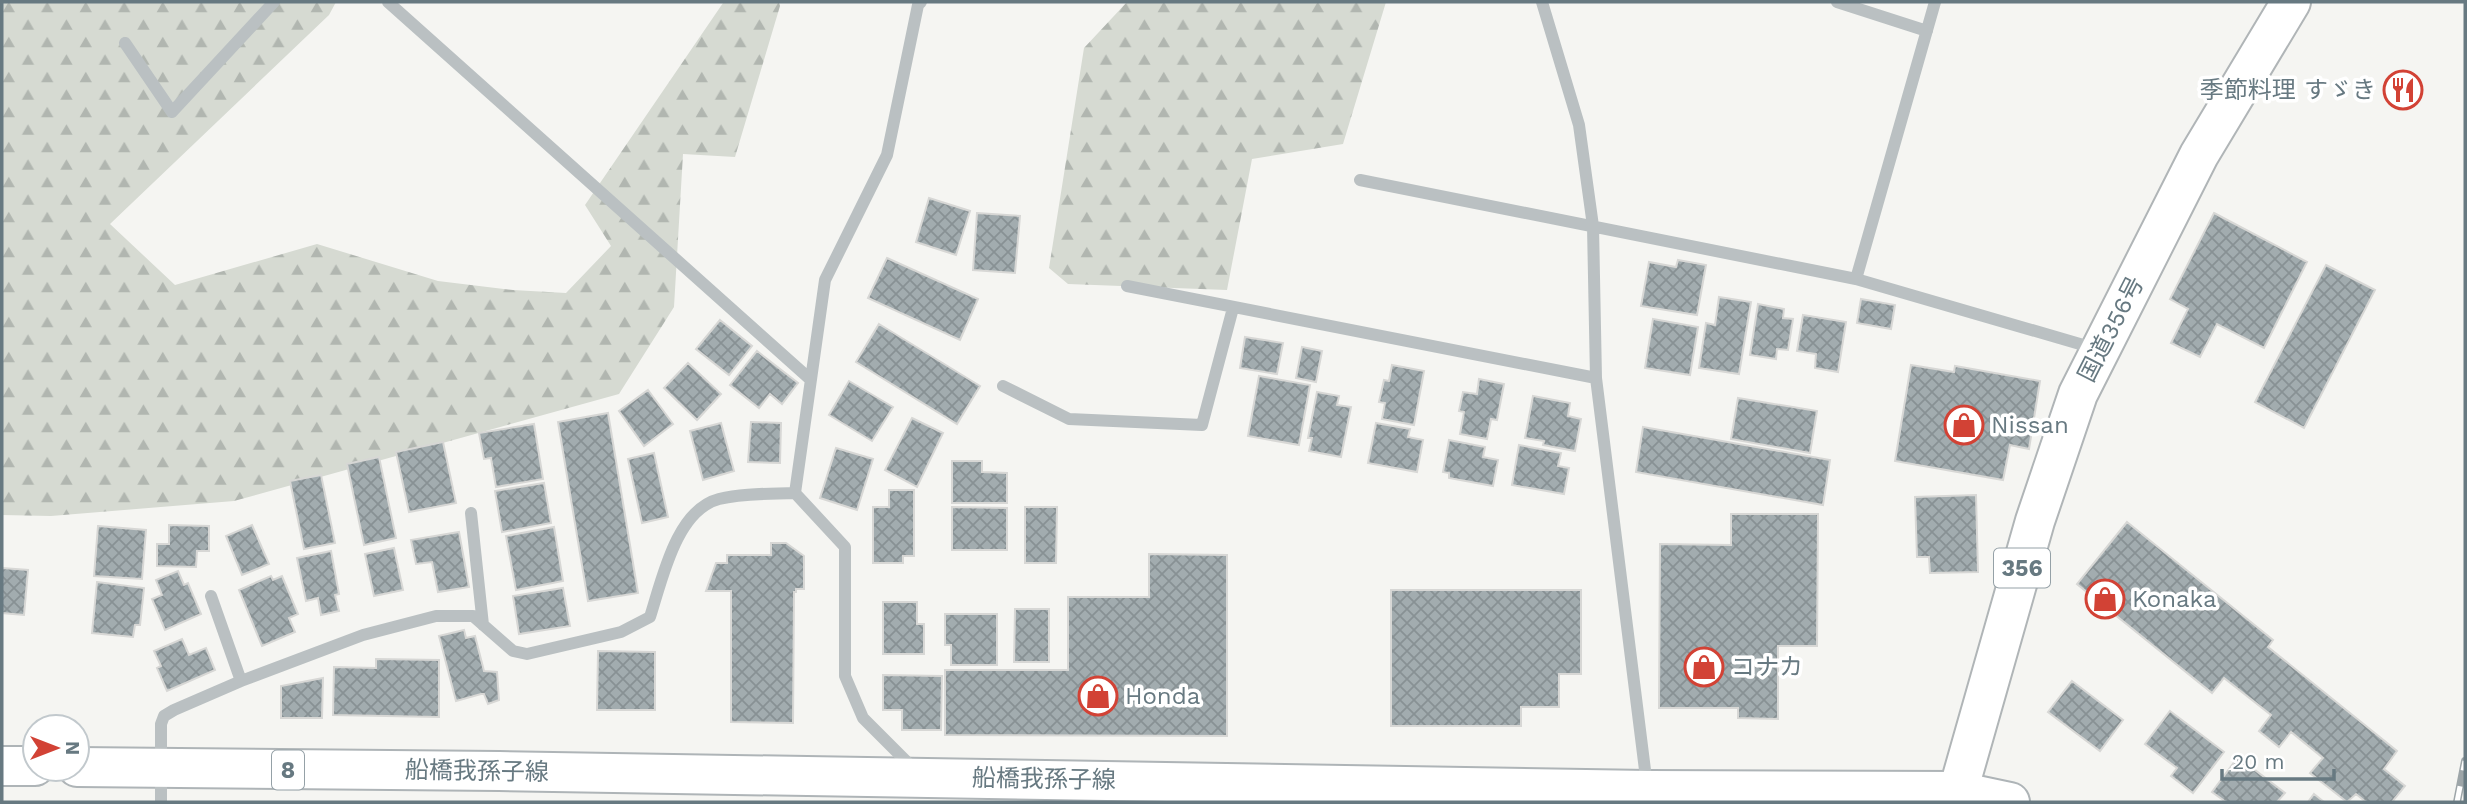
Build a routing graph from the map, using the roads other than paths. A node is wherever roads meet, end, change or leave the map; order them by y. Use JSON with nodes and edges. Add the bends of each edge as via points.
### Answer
{"nodes":[{"id":1,"x":274,"y":2,"type":"edge"},
{"id":2,"x":388,"y":2,"type":"edge"},
{"id":3,"x":921,"y":2,"type":"edge"},
{"id":4,"x":1542,"y":2,"type":"edge"},
{"id":5,"x":1837,"y":2,"type":"edge"},
{"id":6,"x":1936,"y":2,"type":"edge"},
{"id":7,"x":2291,"y":2,"type":"edge"},
{"id":8,"x":1927,"y":31,"type":"junction"},
{"id":9,"x":125,"y":43,"type":"dead end"},
{"id":10,"x":1360,"y":180,"type":"dead end"},
{"id":11,"x":1592,"y":226,"type":"junction"},
{"id":12,"x":1856,"y":279,"type":"junction"},
{"id":13,"x":1127,"y":286,"type":"dead end"},
{"id":14,"x":1233,"y":308,"type":"junction"},
{"id":15,"x":2099,"y":349,"type":"junction"},
{"id":16,"x":1596,"y":378,"type":"junction"},
{"id":17,"x":811,"y":380,"type":"junction"},
{"id":18,"x":1003,"y":386,"type":"dead end"},
{"id":19,"x":795,"y":493,"type":"junction"},
{"id":20,"x":471,"y":513,"type":"dead end"},
{"id":21,"x":211,"y":596,"type":"dead end"},
{"id":22,"x":483,"y":625,"type":"junction"},
{"id":23,"x":241,"y":681,"type":"junction"},
{"id":24,"x":2,"y":766,"type":"edge"},
{"id":25,"x":21,"y":766,"type":"edge"},
{"id":26,"x":91,"y":770,"type":"edge"},
{"id":27,"x":161,"y":786,"type":"edge"},
{"id":28,"x":931,"y":786,"type":"junction"},
{"id":29,"x":1648,"y":790,"type":"junction"},
{"id":30,"x":1957,"y":796,"type":"edge"},
{"id":31,"x":2010,"y":802,"type":"edge"}],
"edges":[{"from":1,"to":9,"type":"street","via":[[172,112]]},
{"from":2,"to":17,"type":"street"},
{"from":3,"to":17,"type":"street","via":[[887,155],[825,280]]},
{"from":4,"to":11,"type":"street","via":[[1579,125]]},
{"from":5,"to":8,"type":"street"},
{"from":6,"to":8,"type":"street"},
{"from":7,"to":15,"type":"main road","name":"国道356号","number":"356","via":[[2199,155]]},
{"from":8,"to":12,"type":"street"},
{"from":10,"to":11,"type":"street"},
{"from":11,"to":12,"type":"street"},
{"from":11,"to":16,"type":"street"},
{"from":12,"to":15,"type":"street"},
{"from":13,"to":14,"type":"street"},
{"from":14,"to":16,"type":"street"},
{"from":14,"to":18,"type":"street","via":[[1202,425],[1069,419]]},
{"from":15,"to":30,"type":"main road","name":"国道356号","number":"356","via":[[2078,394],[2035,521]]},
{"from":16,"to":29,"type":"street"},
{"from":17,"to":19,"type":"street"},
{"from":19,"to":22,"type":"street","via":[[716,499],[695,511],[677,538],[650,617],[621,632],[527,654],[513,651]]},
{"from":19,"to":28,"type":"street","via":[[845,547],[845,676],[863,718]]},
{"from":20,"to":22,"type":"street"},
{"from":21,"to":23,"type":"street"},
{"from":22,"to":23,"type":"street","via":[[472,616],[436,615],[363,635]]},
{"from":23,"to":27,"type":"street","via":[[164,716],[160,724]]},
{"from":24,"to":25,"type":"main road"},
{"from":26,"to":27,"type":"main road","name":"船橋我孫子線","number":"8"},
{"from":27,"to":28,"type":"main road","name":"船橋我孫子線","number":"8","via":[[499,771]]},
{"from":28,"to":29,"type":"main road","name":"船橋我孫子線","number":"8"},
{"from":29,"to":30,"type":"main road","name":"船橋我孫子線","number":"8"},
{"from":30,"to":31,"type":"main road","name":"船橋我孫子線","number":"8"}]}
